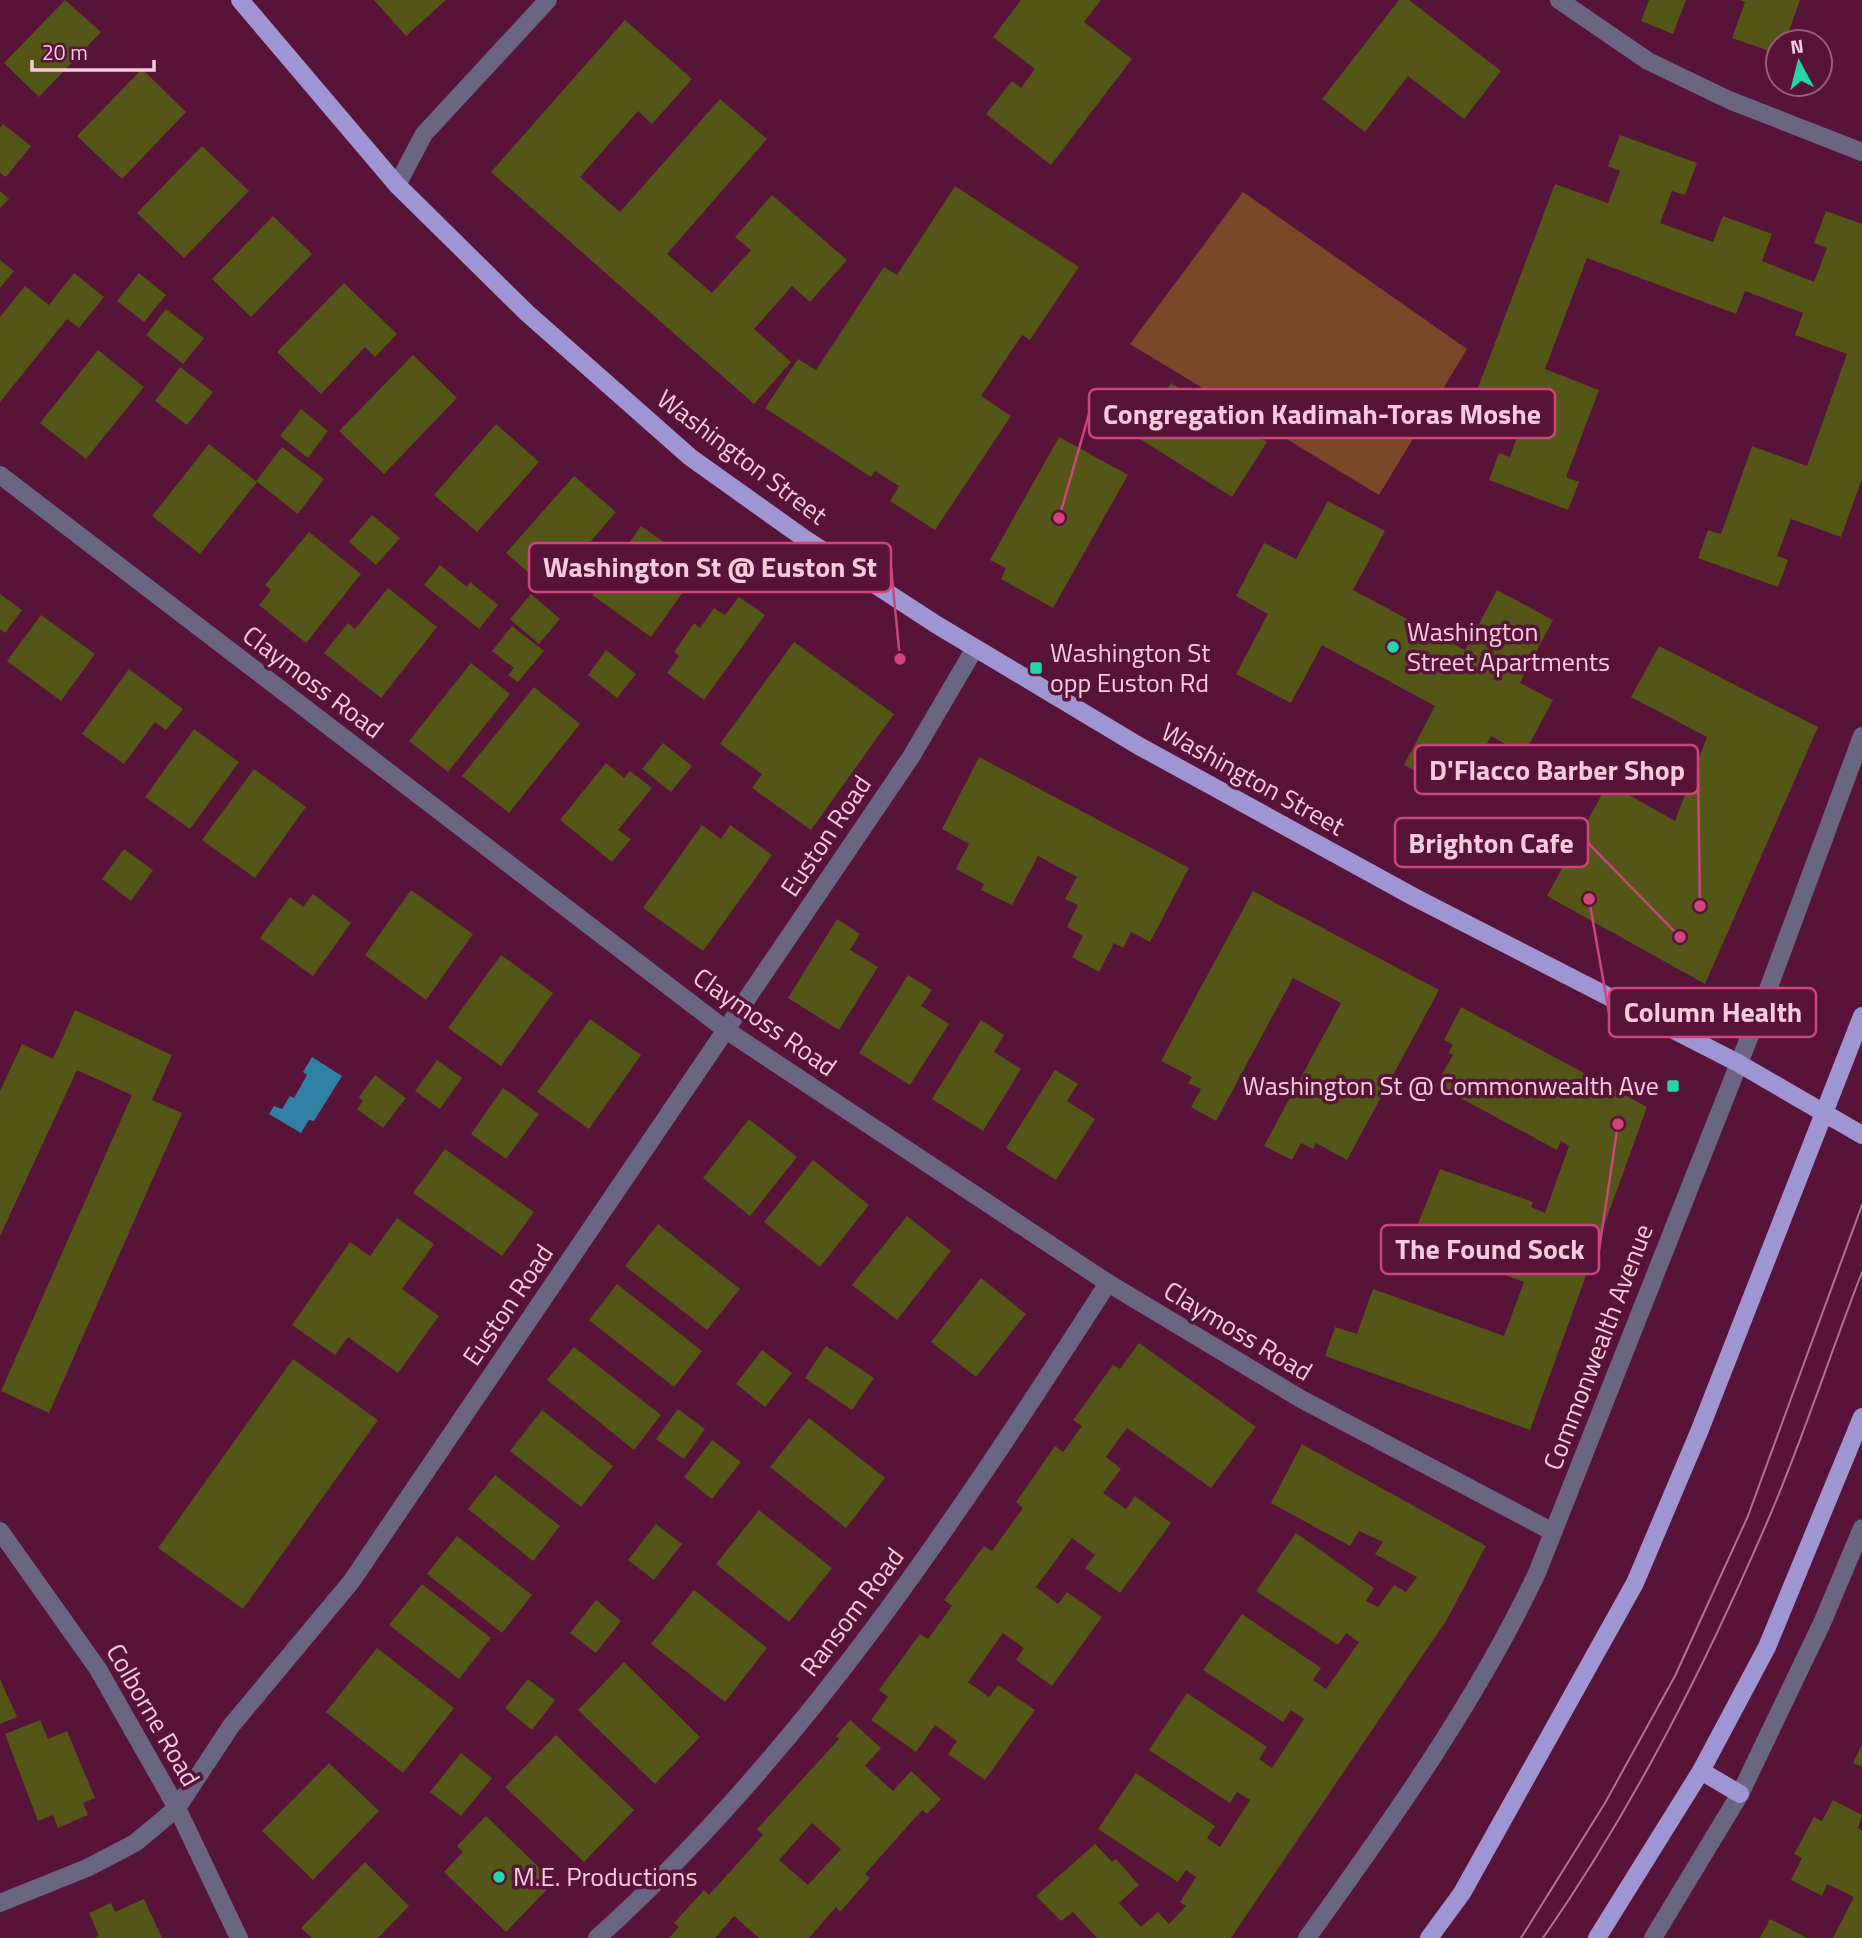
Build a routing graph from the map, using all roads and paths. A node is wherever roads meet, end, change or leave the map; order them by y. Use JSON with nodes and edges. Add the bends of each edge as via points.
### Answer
{"nodes":[{"id":1,"x":240,"y":0,"type":"edge"},
{"id":2,"x":548,"y":0,"type":"edge"},
{"id":3,"x":1559,"y":0,"type":"edge"},
{"id":4,"x":1862,"y":152,"type":"edge"},
{"id":5,"x":397,"y":186,"type":"junction"},
{"id":6,"x":0,"y":475,"type":"edge"},
{"id":7,"x":975,"y":648,"type":"junction"},
{"id":8,"x":1862,"y":736,"type":"edge"},
{"id":9,"x":1862,"y":1016,"type":"edge"},
{"id":10,"x":726,"y":1031,"type":"junction"},
{"id":11,"x":1738,"y":1063,"type":"junction"},
{"id":12,"x":1825,"y":1113,"type":"junction"},
{"id":13,"x":1862,"y":1135,"type":"edge"},
{"id":14,"x":1108,"y":1283,"type":"junction"},
{"id":15,"x":1862,"y":1417,"type":"edge"},
{"id":16,"x":1862,"y":1528,"type":"edge"},
{"id":17,"x":0,"y":1531,"type":"edge"},
{"id":18,"x":1553,"y":1532,"type":"junction"},
{"id":19,"x":1701,"y":1771,"type":"junction"},
{"id":20,"x":1740,"y":1794,"type":"junction"},
{"id":21,"x":177,"y":1808,"type":"junction"},
{"id":22,"x":0,"y":1903,"type":"edge"},
{"id":23,"x":239,"y":1938,"type":"edge"},
{"id":24,"x":597,"y":1938,"type":"edge"},
{"id":25,"x":1307,"y":1938,"type":"edge"},
{"id":26,"x":1429,"y":1938,"type":"edge"},
{"id":27,"x":1597,"y":1938,"type":"edge"},
{"id":28,"x":1653,"y":1938,"type":"edge"}],
"edges":[{"from":1,"to":5,"type":"main road","name":"Washington Street"},
{"from":2,"to":5,"type":"street","via":[[424,134]]},
{"from":3,"to":4,"type":"street","via":[[1648,61],[1729,100]]},
{"from":5,"to":7,"type":"main road","name":"Washington Street","via":[[527,313],[690,457],[805,539]]},
{"from":6,"to":10,"type":"street","name":"Claymoss Road"},
{"from":7,"to":10,"type":"street","name":"Euston Road","via":[[911,757]]},
{"from":7,"to":11,"type":"main road","name":"Washington Street","via":[[1139,746],[1414,897]]},
{"from":8,"to":11,"type":"street","name":"Commonwealth Avenue"},
{"from":9,"to":12,"type":"main road"},
{"from":10,"to":14,"type":"street","name":"Claymoss Road"},
{"from":10,"to":21,"type":"street","name":"Euston Road","via":[[351,1582],[231,1726]]},
{"from":11,"to":12,"type":"main road","name":"Washington Street"},
{"from":11,"to":18,"type":"street","name":"Commonwealth Avenue"},
{"from":12,"to":13,"type":"main road","name":"Washington Street"},
{"from":12,"to":26,"type":"main road","via":[[1635,1583],[1462,1893]]},
{"from":14,"to":18,"type":"street","name":"Claymoss Road","via":[[1301,1399]]},
{"from":14,"to":24,"type":"street","name":"Ransom Road","via":[[956,1516],[813,1708],[666,1876]]},
{"from":15,"to":19,"type":"main road","via":[[1767,1647]]},
{"from":16,"to":20,"type":"street"},
{"from":17,"to":21,"type":"street","name":"Colborne Road","via":[[98,1670]]},
{"from":18,"to":25,"type":"street","name":"Commonwealth Avenue","via":[[1518,1613],[1367,1854]]},
{"from":19,"to":20,"type":"main road"},
{"from":19,"to":27,"type":"main road"},
{"from":20,"to":28,"type":"street"},
{"from":21,"to":22,"type":"street","name":"Euston Road","via":[[135,1843]]},
{"from":21,"to":23,"type":"street","name":"Colborne Road"}]}
